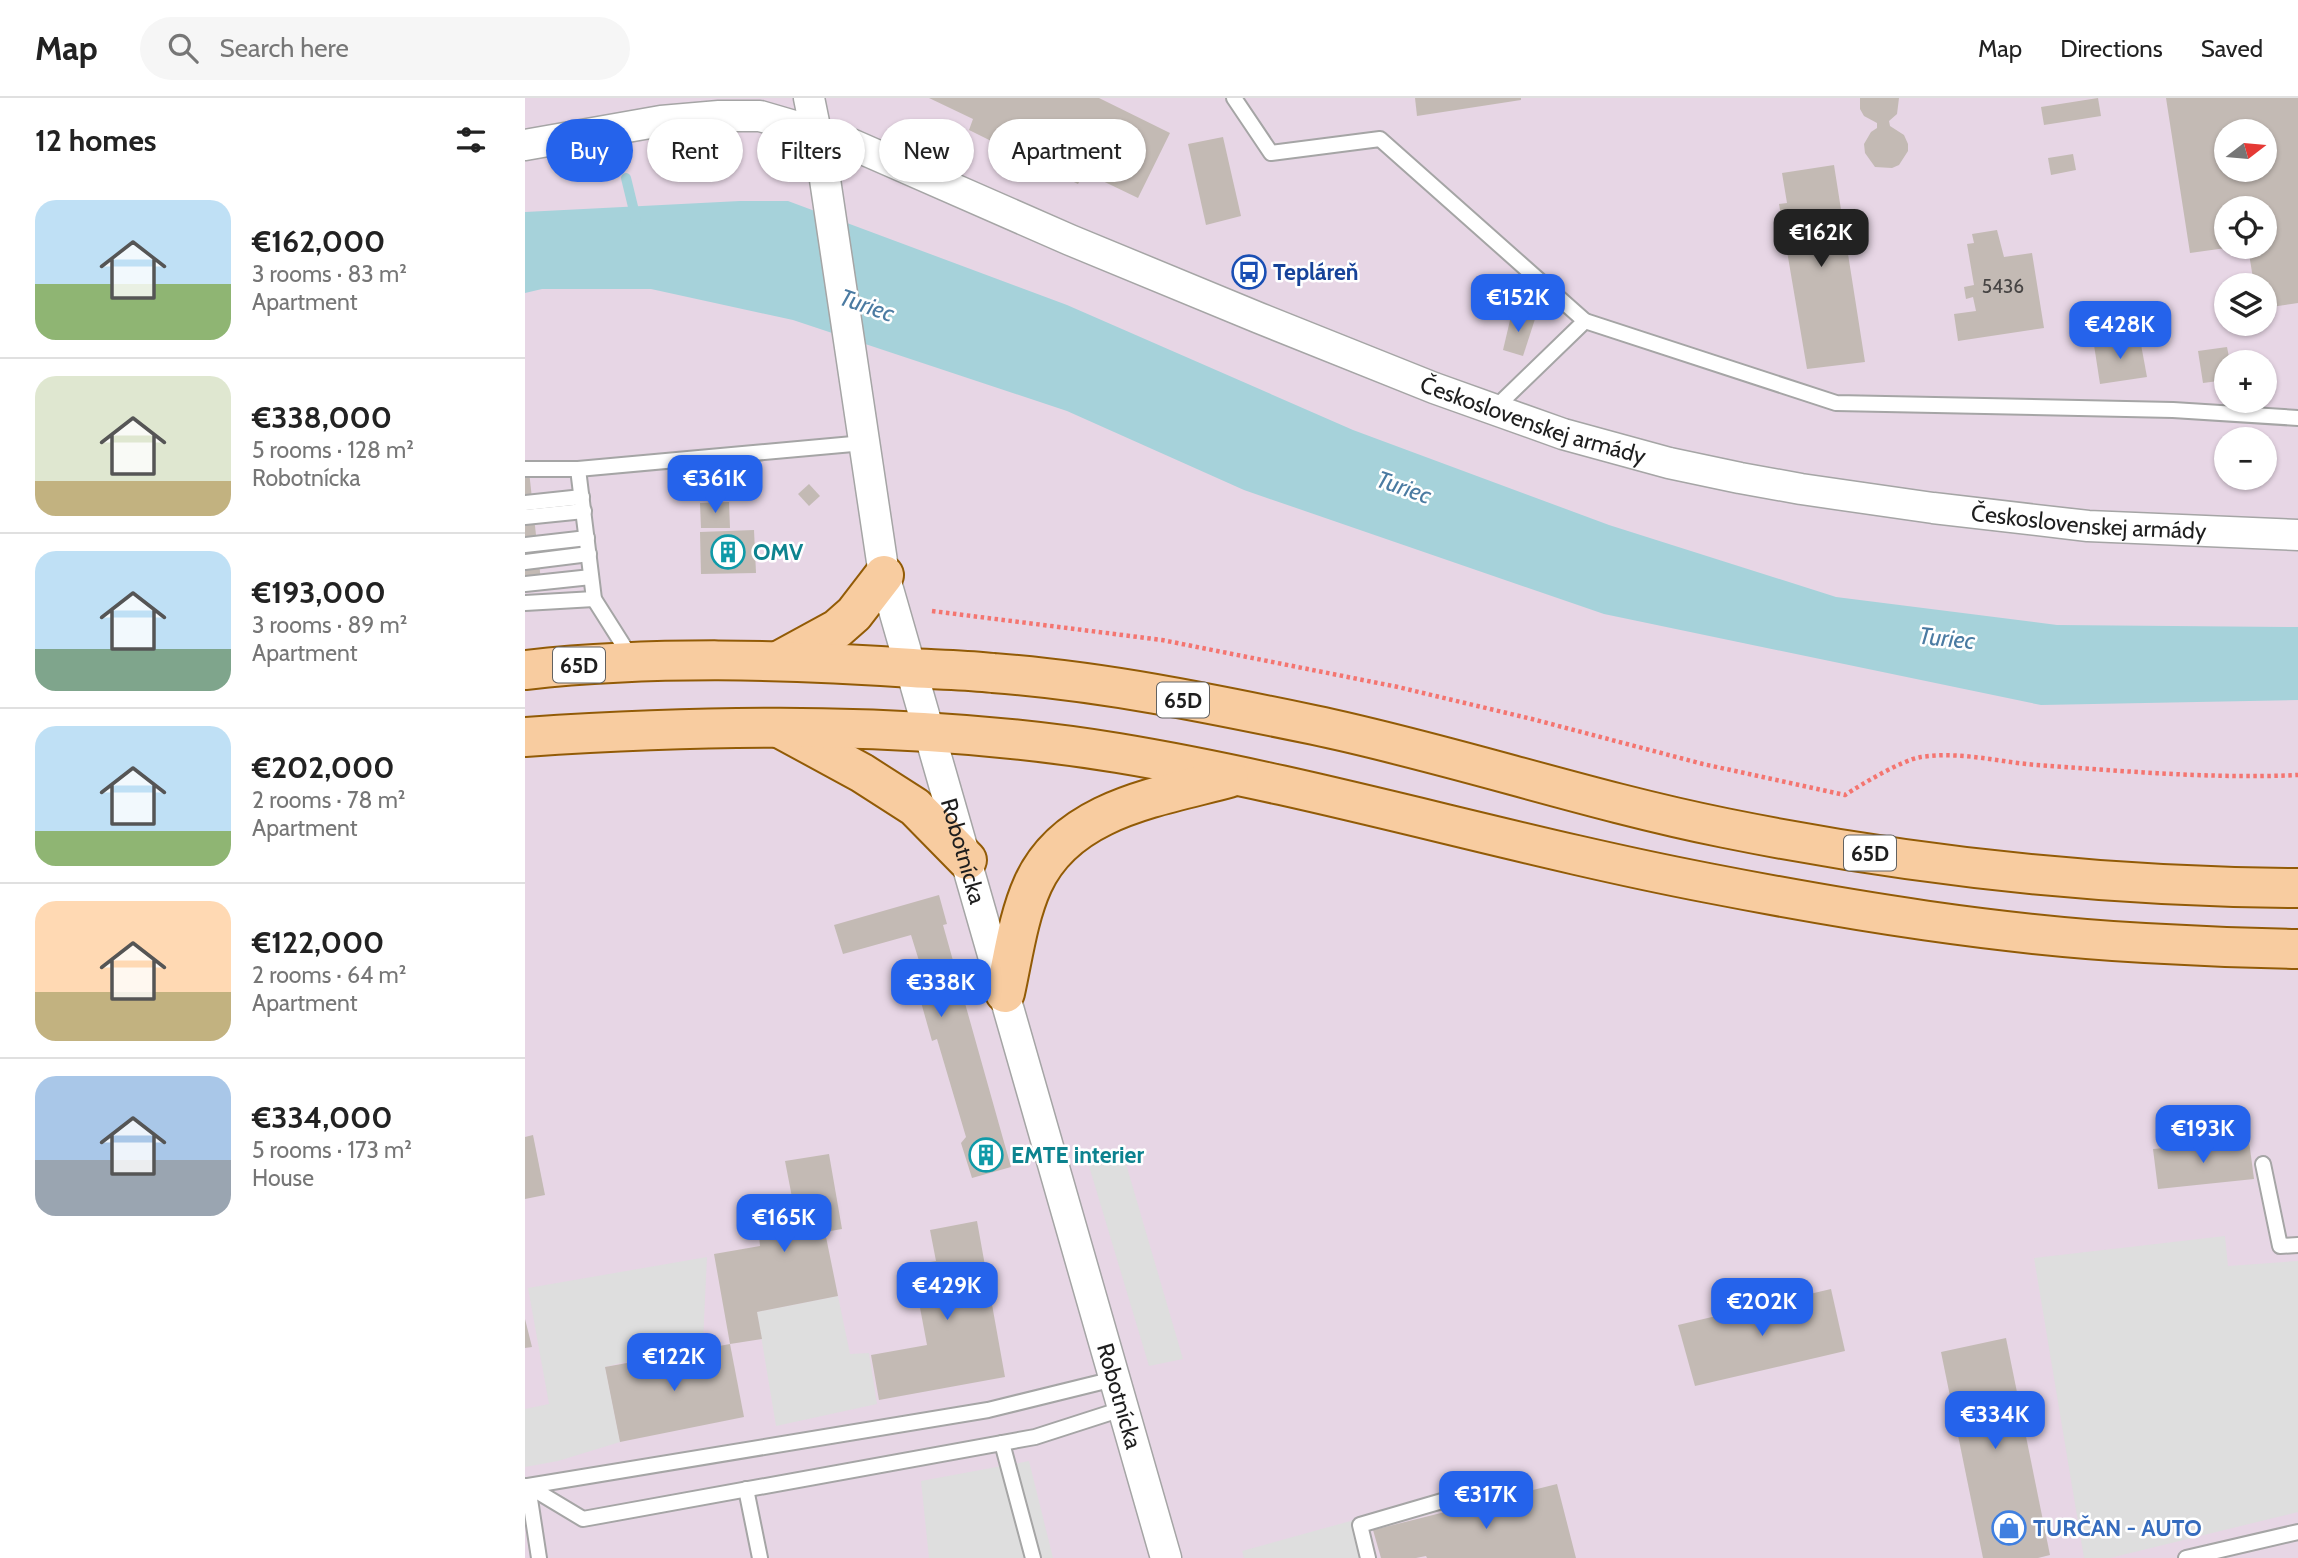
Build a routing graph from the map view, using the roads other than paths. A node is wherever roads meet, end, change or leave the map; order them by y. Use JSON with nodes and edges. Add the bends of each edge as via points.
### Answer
{"nodes":[{"id":1,"x":809,"y":98,"type":"edge"},
{"id":2,"x":1234,"y":98,"type":"edge"},
{"id":3,"x":771,"y":119,"type":"edge"},
{"id":4,"x":813,"y":119,"type":"edge"},
{"id":5,"x":525,"y":145,"type":"edge"},
{"id":6,"x":865,"y":150,"type":"edge"},
{"id":7,"x":825,"y":182,"type":"edge"},
{"id":8,"x":1585,"y":321,"type":"junction"},
{"id":9,"x":1493,"y":410,"type":"junction"},
{"id":10,"x":2298,"y":418,"type":"edge"},
{"id":11,"x":864,"y":443,"type":"junction"},
{"id":12,"x":525,"y":469,"type":"edge"},
{"id":13,"x":578,"y":470,"type":"junction"},
{"id":14,"x":525,"y":503,"type":"edge"},
{"id":15,"x":583,"y":504,"type":"junction"},
{"id":16,"x":525,"y":517,"type":"edge"},
{"id":17,"x":2298,"y":535,"type":"edge"},
{"id":18,"x":587,"y":538,"type":"junction"},
{"id":19,"x":525,"y":545,"type":"edge"},
{"id":20,"x":589,"y":554,"type":"junction"},
{"id":21,"x":525,"y":562,"type":"edge"},
{"id":22,"x":884,"y":575,"type":"junction"},
{"id":23,"x":591,"y":577,"type":"junction"},
{"id":24,"x":525,"y":584,"type":"edge"},
{"id":25,"x":594,"y":599,"type":"junction"},
{"id":26,"x":525,"y":603,"type":"edge"},
{"id":27,"x":779,"y":660,"type":"junction"},
{"id":28,"x":634,"y":662,"type":"junction"},
{"id":29,"x":910,"y":668,"type":"junction"},
{"id":30,"x":525,"y":670,"type":"edge"},
{"id":31,"x":779,"y":728,"type":"junction"},
{"id":32,"x":929,"y":731,"type":"junction"},
{"id":33,"x":525,"y":737,"type":"edge"},
{"id":34,"x":1235,"y":776,"type":"junction"},
{"id":35,"x":967,"y":860,"type":"junction"},
{"id":36,"x":2298,"y":888,"type":"edge"},
{"id":37,"x":2298,"y":949,"type":"edge"},
{"id":38,"x":1005,"y":993,"type":"junction"},
{"id":39,"x":2263,"y":1164,"type":"dead end"},
{"id":40,"x":2298,"y":1245,"type":"edge"},
{"id":41,"x":1114,"y":1380,"type":"junction"},
{"id":42,"x":1122,"y":1409,"type":"junction"},
{"id":43,"x":1002,"y":1443,"type":"junction"},
{"id":44,"x":1497,"y":1485,"type":"dead end"},
{"id":45,"x":527,"y":1486,"type":"edge"},
{"id":46,"x":746,"y":1489,"type":"junction"},
{"id":47,"x":2298,"y":1532,"type":"edge"},
{"id":48,"x":539,"y":1558,"type":"edge"},
{"id":49,"x":760,"y":1558,"type":"edge"},
{"id":50,"x":1033,"y":1558,"type":"edge"},
{"id":51,"x":1166,"y":1558,"type":"edge"},
{"id":52,"x":1368,"y":1558,"type":"edge"},
{"id":53,"x":2186,"y":1558,"type":"edge"}],
"edges":[{"from":1,"to":4,"type":"street","name":"Robotnícka"},
{"from":2,"to":8,"type":"lane","via":[[1271,153],[1380,138]]},
{"from":3,"to":5,"type":"street","via":[[719,116],[661,121]]},
{"from":6,"to":9,"type":"street","name":"Československej armády","via":[[1070,240]]},
{"from":7,"to":11,"type":"street","name":"Robotnícka"},
{"from":8,"to":9,"type":"lane"},
{"from":8,"to":10,"type":"lane","via":[[1836,403],[2173,410]]},
{"from":9,"to":17,"type":"street","name":"Československej armády","via":[[1669,463],[1801,489],[2088,526]]},
{"from":11,"to":13,"type":"lane"},
{"from":11,"to":22,"type":"street","name":"Robotnícka"},
{"from":12,"to":13,"type":"lane"},
{"from":13,"to":15,"type":"lane"},
{"from":14,"to":15,"type":"lane"},
{"from":15,"to":16,"type":"lane"},
{"from":15,"to":18,"type":"lane"},
{"from":18,"to":19,"type":"lane"},
{"from":18,"to":20,"type":"lane"},
{"from":20,"to":21,"type":"lane"},
{"from":20,"to":23,"type":"lane"},
{"from":22,"to":27,"type":"main road","via":[[837,629]]},
{"from":22,"to":29,"type":"street","name":"Robotnícka"},
{"from":23,"to":24,"type":"lane"},
{"from":23,"to":25,"type":"lane"},
{"from":25,"to":26,"type":"lane"},
{"from":25,"to":28,"type":"lane"},
{"from":27,"to":28,"type":"main road","number":"65D"},
{"from":27,"to":29,"type":"main road","number":"65D"},
{"from":28,"to":30,"type":"main road","number":"65D"},
{"from":29,"to":32,"type":"street","name":"Robotnícka"},
{"from":29,"to":36,"type":"main road","number":"65D","via":[[1065,681],[1197,702],[1330,729],[1724,828],[1899,858],[2145,884]]},
{"from":31,"to":32,"type":"main road"},
{"from":31,"to":33,"type":"main road"},
{"from":31,"to":35,"type":"main road","via":[[915,807]]},
{"from":32,"to":34,"type":"main road","via":[[1115,752]]},
{"from":32,"to":35,"type":"street","name":"Robotnícka"},
{"from":34,"to":37,"type":"main road","via":[[1706,883],[1882,913],[2129,942]]},
{"from":34,"to":38,"type":"main road","via":[[1107,813],[1053,852],[1033,883]]},
{"from":35,"to":38,"type":"street","name":"Robotnícka"},
{"from":38,"to":41,"type":"street","name":"Robotnícka"},
{"from":39,"to":40,"type":"lane","via":[[2280,1246]]},
{"from":41,"to":42,"type":"street","name":"Robotnícka"},
{"from":41,"to":45,"type":"lane","via":[[988,1410]]},
{"from":42,"to":43,"type":"lane"},
{"from":42,"to":51,"type":"street","name":"Robotnícka"},
{"from":43,"to":46,"type":"lane"},
{"from":43,"to":50,"type":"lane"},
{"from":44,"to":52,"type":"lane","via":[[1360,1525]]},
{"from":45,"to":46,"type":"lane","via":[[583,1518]]},
{"from":45,"to":48,"type":"lane"},
{"from":46,"to":49,"type":"lane"},
{"from":47,"to":53,"type":"lane"}]}
